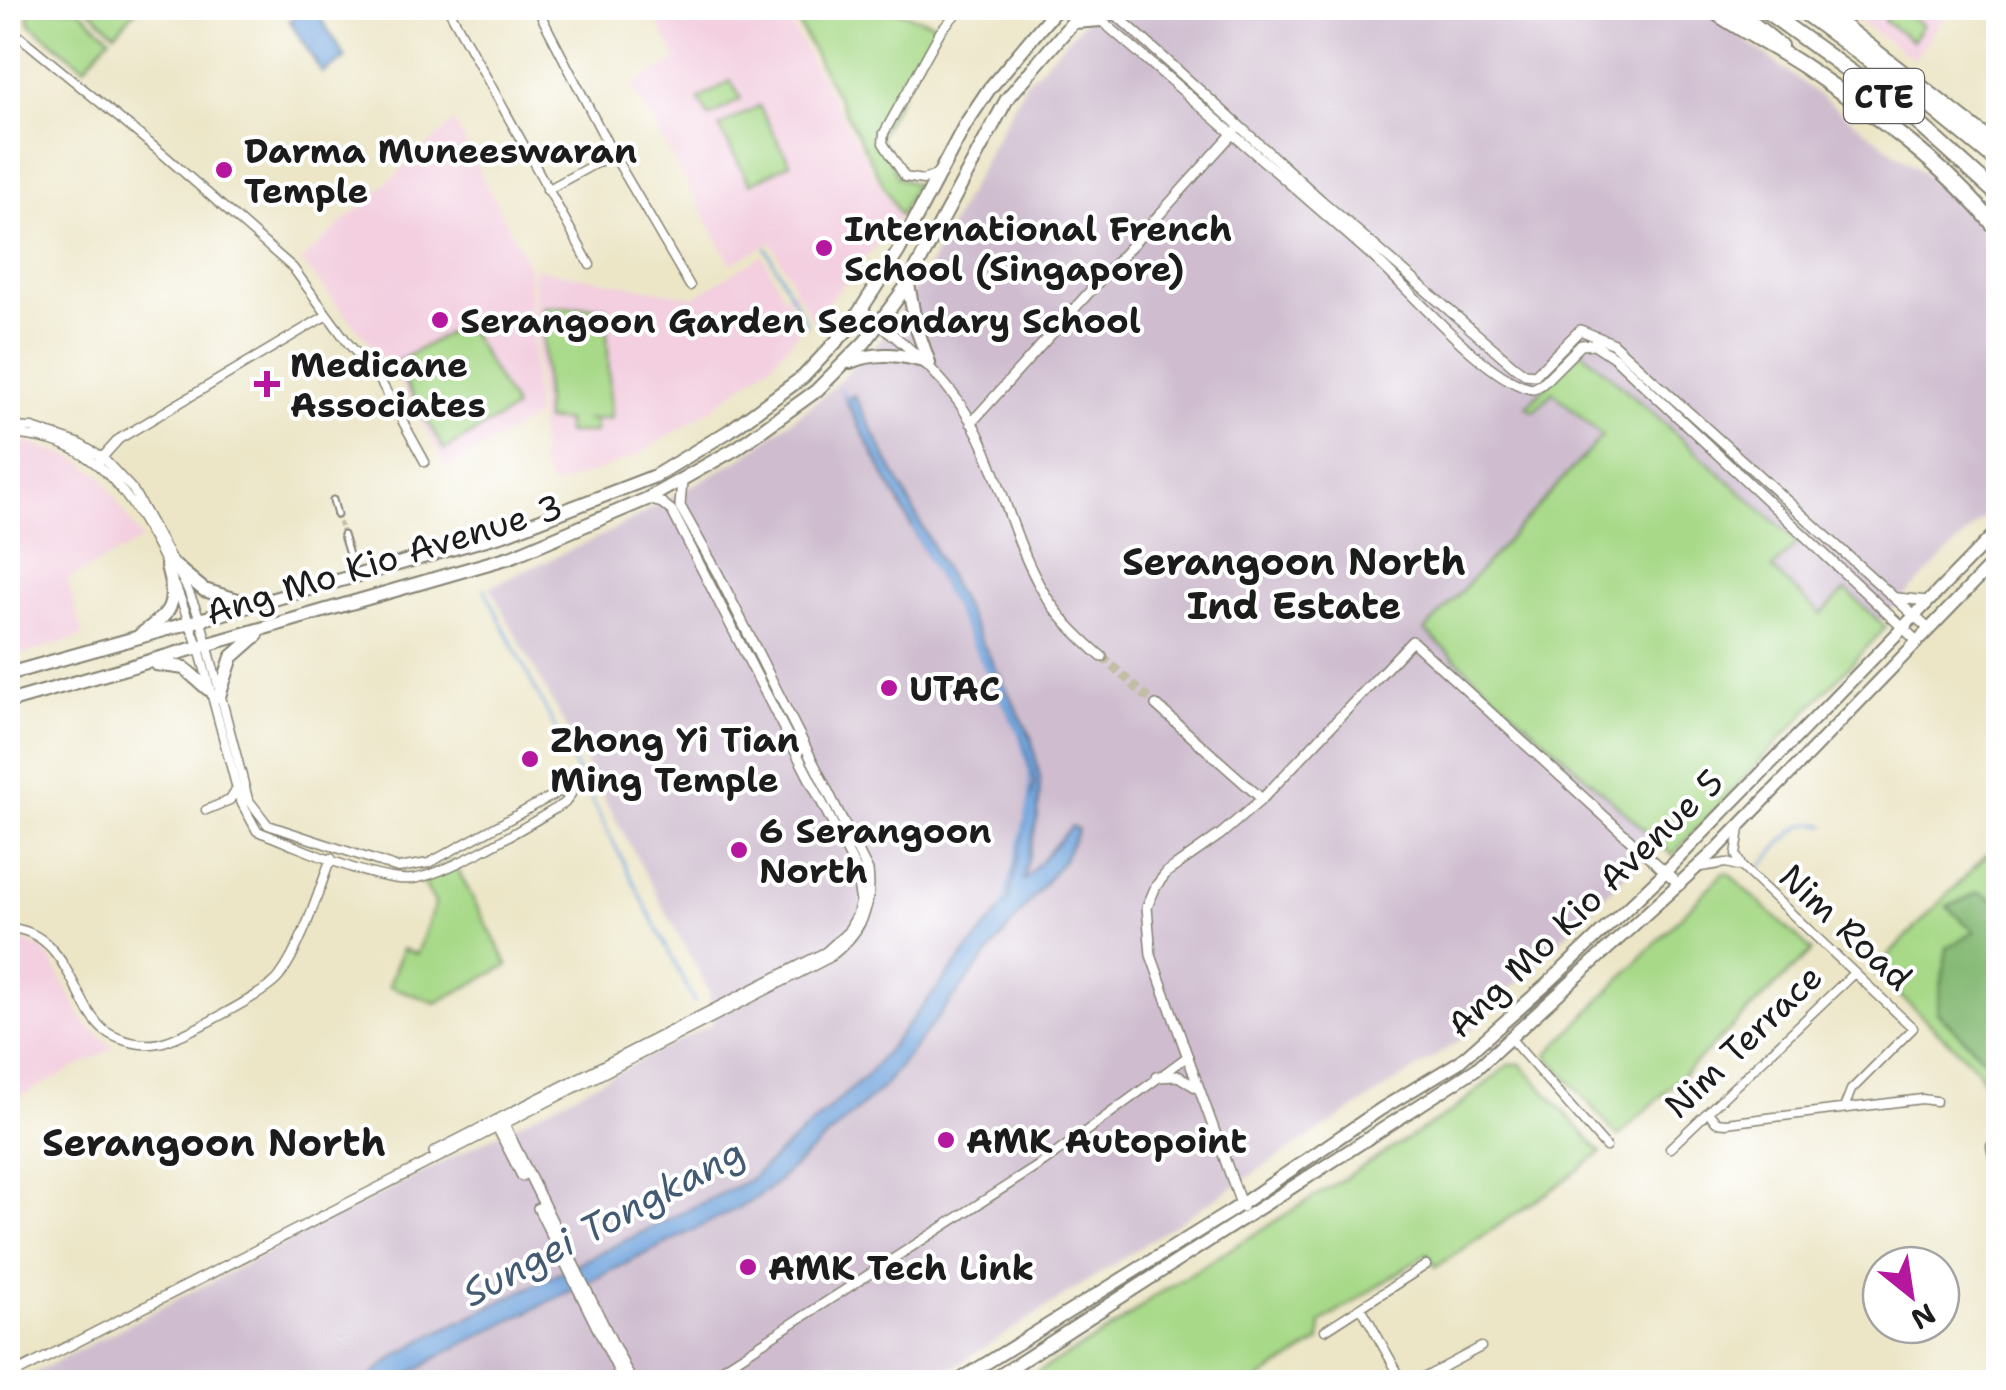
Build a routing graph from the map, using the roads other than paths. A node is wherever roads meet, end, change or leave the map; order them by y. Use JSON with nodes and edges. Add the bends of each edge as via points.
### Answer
{"nodes":[{"id":1,"x":448,"y":8,"type":"edge"},
{"id":2,"x":537,"y":8,"type":"edge"},
{"id":3,"x":961,"y":8,"type":"edge"},
{"id":4,"x":1057,"y":8,"type":"edge"},
{"id":5,"x":1086,"y":8,"type":"edge"},
{"id":6,"x":1709,"y":8,"type":"edge"},
{"id":7,"x":1733,"y":8,"type":"edge"},
{"id":8,"x":1762,"y":8,"type":"edge"},
{"id":9,"x":1798,"y":8,"type":"edge"},
{"id":10,"x":1820,"y":8,"type":"edge"},
{"id":11,"x":1109,"y":12,"type":"edge"},
{"id":12,"x":1070,"y":24,"type":"junction"},
{"id":13,"x":8,"y":26,"type":"edge"},
{"id":14,"x":1798,"y":63,"type":"junction"},
{"id":15,"x":995,"y":82,"type":"junction"},
{"id":16,"x":1011,"y":93,"type":"junction"},
{"id":17,"x":1235,"y":130,"type":"junction"},
{"id":18,"x":1998,"y":147,"type":"edge"},
{"id":19,"x":613,"y":154,"type":"junction"},
{"id":20,"x":1998,"y":162,"type":"edge"},
{"id":21,"x":939,"y":174,"type":"junction"},
{"id":22,"x":546,"y":190,"type":"junction"},
{"id":23,"x":1998,"y":196,"type":"edge"},
{"id":24,"x":1998,"y":230,"type":"edge"},
{"id":25,"x":590,"y":264,"type":"dead end"},
{"id":26,"x":908,"y":284,"type":"junction"},
{"id":27,"x":690,"y":286,"type":"dead end"},
{"id":28,"x":862,"y":309,"type":"junction"},
{"id":29,"x":327,"y":315,"type":"junction"},
{"id":30,"x":879,"y":323,"type":"junction"},
{"id":31,"x":844,"y":364,"type":"junction"},
{"id":32,"x":929,"y":364,"type":"junction"},
{"id":33,"x":971,"y":423,"type":"junction"},
{"id":34,"x":8,"y":427,"type":"edge"},
{"id":35,"x":8,"y":436,"type":"edge"},
{"id":36,"x":100,"y":461,"type":"junction"},
{"id":37,"x":425,"y":462,"type":"dead end"},
{"id":38,"x":682,"y":481,"type":"junction"},
{"id":39,"x":647,"y":499,"type":"junction"},
{"id":40,"x":333,"y":500,"type":"dead end"},
{"id":41,"x":336,"y":516,"type":"tunnel mouth"},
{"id":42,"x":1998,"y":530,"type":"edge"},
{"id":43,"x":343,"y":535,"type":"tunnel mouth"},
{"id":44,"x":349,"y":555,"type":"dead end"},
{"id":45,"x":1998,"y":558,"type":"edge"},
{"id":46,"x":171,"y":566,"type":"junction"},
{"id":47,"x":372,"y":572,"type":"junction"},
{"id":48,"x":377,"y":596,"type":"junction"},
{"id":49,"x":1894,"y":597,"type":"junction"},
{"id":50,"x":1928,"y":601,"type":"junction"},
{"id":51,"x":254,"y":604,"type":"junction"},
{"id":52,"x":1913,"y":615,"type":"junction"},
{"id":53,"x":196,"y":623,"type":"junction"},
{"id":54,"x":1902,"y":627,"type":"junction"},
{"id":55,"x":268,"y":628,"type":"junction"},
{"id":56,"x":1930,"y":630,"type":"junction"},
{"id":57,"x":1888,"y":640,"type":"junction"},
{"id":58,"x":130,"y":642,"type":"junction"},
{"id":59,"x":1918,"y":642,"type":"junction"},
{"id":60,"x":204,"y":647,"type":"junction"},
{"id":61,"x":1904,"y":656,"type":"junction"},
{"id":62,"x":1102,"y":657,"type":"tunnel mouth"},
{"id":63,"x":138,"y":664,"type":"junction"},
{"id":64,"x":8,"y":674,"type":"edge"},
{"id":65,"x":213,"y":692,"type":"junction"},
{"id":66,"x":8,"y":702,"type":"edge"},
{"id":67,"x":1156,"y":705,"type":"tunnel mouth"},
{"id":68,"x":237,"y":788,"type":"junction"},
{"id":69,"x":545,"y":799,"type":"junction"},
{"id":70,"x":1262,"y":799,"type":"junction"},
{"id":71,"x":206,"y":810,"type":"dead end"},
{"id":72,"x":552,"y":811,"type":"junction"},
{"id":73,"x":1741,"y":824,"type":"junction"},
{"id":74,"x":333,"y":854,"type":"junction"},
{"id":75,"x":1742,"y":867,"type":"junction"},
{"id":76,"x":1698,"y":868,"type":"junction"},
{"id":77,"x":1666,"y":871,"type":"junction"},
{"id":78,"x":1680,"y":884,"type":"junction"},
{"id":79,"x":8,"y":926,"type":"edge"},
{"id":80,"x":1854,"y":973,"type":"junction"},
{"id":81,"x":1510,"y":1038,"type":"junction"},
{"id":82,"x":1188,"y":1056,"type":"junction"},
{"id":83,"x":1156,"y":1077,"type":"junction"},
{"id":84,"x":1199,"y":1089,"type":"junction"},
{"id":85,"x":1936,"y":1100,"type":"dead end"},
{"id":86,"x":1844,"y":1108,"type":"junction"},
{"id":87,"x":1708,"y":1112,"type":"junction"},
{"id":88,"x":499,"y":1122,"type":"junction"},
{"id":89,"x":1606,"y":1146,"type":"dead end"},
{"id":90,"x":1992,"y":1146,"type":"dead end"},
{"id":91,"x":1670,"y":1148,"type":"dead end"},
{"id":92,"x":1998,"y":1186,"type":"edge"},
{"id":93,"x":1241,"y":1204,"type":"junction"},
{"id":94,"x":1249,"y":1216,"type":"junction"},
{"id":95,"x":1426,"y":1265,"type":"dead end"},
{"id":96,"x":590,"y":1306,"type":"junction"},
{"id":97,"x":1361,"y":1307,"type":"junction"},
{"id":98,"x":1325,"y":1330,"type":"dead end"},
{"id":99,"x":1481,"y":1347,"type":"dead end"},
{"id":100,"x":991,"y":1360,"type":"junction"},
{"id":101,"x":1010,"y":1369,"type":"junction"},
{"id":102,"x":9,"y":1375,"type":"edge"},
{"id":103,"x":624,"y":1382,"type":"edge"},
{"id":104,"x":632,"y":1382,"type":"edge"},
{"id":105,"x":702,"y":1382,"type":"edge"},
{"id":106,"x":956,"y":1382,"type":"edge"},
{"id":107,"x":989,"y":1382,"type":"edge"},
{"id":108,"x":1403,"y":1382,"type":"edge"},
{"id":109,"x":1416,"y":1382,"type":"edge"}],
"edges":[{"from":1,"to":22,"type":"street"},
{"from":2,"to":19,"type":"street"},
{"from":3,"to":21,"type":"street","via":[[884,133],[883,143],[906,177]]},
{"from":4,"to":15,"type":"highway","name":"Ang Mo Kio Avenue 3"},
{"from":5,"to":11,"type":"street"},
{"from":5,"to":12,"type":"highway","name":"Ang Mo Kio Avenue 3"},
{"from":6,"to":14,"type":"highway"},
{"from":7,"to":14,"type":"highway"},
{"from":8,"to":23,"type":"highway","number":"CTE","via":[[1906,112]]},
{"from":9,"to":20,"type":"highway","number":"CTE"},
{"from":10,"to":18,"type":"highway"},
{"from":11,"to":12,"type":"highway"},
{"from":11,"to":17,"type":"street"},
{"from":12,"to":16,"type":"highway","name":"Ang Mo Kio Avenue 3"},
{"from":13,"to":29,"type":"street","via":[[282,258]]},
{"from":14,"to":24,"type":"highway","via":[[1927,159]]},
{"from":15,"to":16,"type":"highway","via":[[1007,80]]},
{"from":15,"to":21,"type":"highway","name":"Ang Mo Kio Avenue 3"},
{"from":16,"to":26,"type":"highway","name":"Ang Mo Kio Avenue 3"},
{"from":17,"to":33,"type":"street"},
{"from":17,"to":49,"type":"street","via":[[1525,374],[1535,375],[1580,330],[1612,343]]},
{"from":17,"to":54,"type":"street","via":[[1510,382],[1533,389],[1581,344],[1615,358]]},
{"from":19,"to":22,"type":"street"},
{"from":19,"to":27,"type":"street"},
{"from":21,"to":28,"type":"highway","name":"Ang Mo Kio Avenue 3"},
{"from":22,"to":25,"type":"street"},
{"from":26,"to":30,"type":"highway","name":"Ang Mo Kio Avenue 3"},
{"from":26,"to":32,"type":"highway"},
{"from":28,"to":30,"type":"street"},
{"from":28,"to":47,"type":"highway","name":"Ang Mo Kio Avenue 3","via":[[803,377],[655,476],[504,534]]},
{"from":29,"to":36,"type":"street","via":[[118,438]]},
{"from":29,"to":37,"type":"street","via":[[382,382]]},
{"from":30,"to":31,"type":"highway","name":"Ang Mo Kio Avenue 3"},
{"from":30,"to":32,"type":"street"},
{"from":31,"to":32,"type":"highway","via":[[879,354]]},
{"from":31,"to":38,"type":"highway","name":"Ang Mo Kio Avenue 3"},
{"from":32,"to":33,"type":"street"},
{"from":33,"to":62,"type":"street","via":[[1042,590]]},
{"from":34,"to":36,"type":"street","via":[[53,433]]},
{"from":35,"to":36,"type":"street","via":[[53,440]]},
{"from":36,"to":46,"type":"street"},
{"from":38,"to":39,"type":"highway","name":"Ang Mo Kio Avenue 3"},
{"from":38,"to":88,"type":"street","via":[[680,506],[862,856],[868,905],[854,937],[828,958]]},
{"from":39,"to":48,"type":"highway","name":"Ang Mo Kio Avenue 3","via":[[510,557]]},
{"from":39,"to":88,"type":"street","via":[[672,511],[856,867],[858,916],[826,952]]},
{"from":40,"to":41,"type":"street"},
{"from":42,"to":50,"type":"main road","name":"Ang Mo Kio Avenue 5"},
{"from":43,"to":44,"type":"street"},
{"from":45,"to":56,"type":"main road","name":"Ang Mo Kio Avenue 5"},
{"from":46,"to":51,"type":"highway","via":[[204,590]]},
{"from":46,"to":53,"type":"street"},
{"from":46,"to":58,"type":"highway","via":[[172,605]]},
{"from":47,"to":48,"type":"highway"},
{"from":47,"to":51,"type":"highway","name":"Ang Mo Kio Avenue 3"},
{"from":48,"to":55,"type":"highway","name":"Ang Mo Kio Avenue 3"},
{"from":49,"to":50,"type":"street"},
{"from":49,"to":52,"type":"street"},
{"from":50,"to":52,"type":"main road","name":"Ang Mo Kio Avenue 5"},
{"from":51,"to":53,"type":"highway","name":"Ang Mo Kio Avenue 3"},
{"from":52,"to":54,"type":"main road","name":"Ang Mo Kio Avenue 5"},
{"from":52,"to":56,"type":"street"},
{"from":53,"to":58,"type":"highway","name":"Ang Mo Kio Avenue 3"},
{"from":53,"to":60,"type":"street"},
{"from":54,"to":57,"type":"main road","name":"Ang Mo Kio Avenue 5"},
{"from":54,"to":59,"type":"street"},
{"from":55,"to":60,"type":"highway","name":"Ang Mo Kio Avenue 3"},
{"from":55,"to":65,"type":"highway","via":[[232,657]]},
{"from":56,"to":59,"type":"main road","name":"Ang Mo Kio Avenue 5"},
{"from":57,"to":61,"type":"street"},
{"from":57,"to":77,"type":"main road","name":"Ang Mo Kio Avenue 5"},
{"from":58,"to":64,"type":"highway","name":"Ang Mo Kio Avenue 3"},
{"from":59,"to":61,"type":"main road","name":"Ang Mo Kio Avenue 5"},
{"from":60,"to":63,"type":"highway","name":"Ang Mo Kio Avenue 3"},
{"from":60,"to":65,"type":"street"},
{"from":61,"to":73,"type":"main road","name":"Ang Mo Kio Avenue 5"},
{"from":63,"to":65,"type":"highway","via":[[174,664]]},
{"from":63,"to":66,"type":"highway","name":"Ang Mo Kio Avenue 3"},
{"from":65,"to":68,"type":"street"},
{"from":65,"to":74,"type":"street","via":[[257,814]]},
{"from":67,"to":70,"type":"street"},
{"from":68,"to":71,"type":"street","via":[[230,800]]},
{"from":68,"to":74,"type":"street","via":[[258,830]]},
{"from":69,"to":72,"type":"street"},
{"from":69,"to":72,"type":"street","via":[[571,794]]},
{"from":69,"to":74,"type":"street","via":[[429,864],[398,868]]},
{"from":70,"to":77,"type":"street","via":[[1412,641]]},
{"from":70,"to":82,"type":"street","via":[[1167,872],[1147,907],[1151,956]]},
{"from":72,"to":74,"type":"street","via":[[412,879],[377,875]]},
{"from":73,"to":75,"type":"street","via":[[1736,843]]},
{"from":73,"to":76,"type":"main road","name":"Ang Mo Kio Avenue 5"},
{"from":74,"to":79,"type":"street","via":[[276,981],[160,1043],[138,1044],[106,1032],[55,950],[37,934]]},
{"from":75,"to":76,"type":"street"},
{"from":75,"to":80,"type":"street","name":"Nim Road"},
{"from":76,"to":78,"type":"main road","name":"Ang Mo Kio Avenue 5"},
{"from":77,"to":78,"type":"street"},
{"from":77,"to":93,"type":"main road","name":"Ang Mo Kio Avenue 5","via":[[1458,1062]]},
{"from":78,"to":81,"type":"main road","name":"Ang Mo Kio Avenue 5"},
{"from":80,"to":86,"type":"street","name":"Nim Road","via":[[1913,1028],[1851,1090]]},
{"from":80,"to":87,"type":"street","name":"Nim Terrace"},
{"from":81,"to":89,"type":"street"},
{"from":81,"to":94,"type":"main road","name":"Ang Mo Kio Avenue 5","via":[[1466,1075]]},
{"from":82,"to":83,"type":"street"},
{"from":82,"to":84,"type":"street"},
{"from":83,"to":84,"type":"street","via":[[1178,1076]]},
{"from":83,"to":105,"type":"street","via":[[1044,1162]]},
{"from":84,"to":93,"type":"street"},
{"from":85,"to":86,"type":"street"},
{"from":86,"to":87,"type":"street","via":[[1726,1123]]},
{"from":87,"to":91,"type":"street","name":"Nim Terrace"},
{"from":88,"to":96,"type":"street"},
{"from":88,"to":102,"type":"street"},
{"from":90,"to":92,"type":"street"},
{"from":93,"to":94,"type":"street"},
{"from":93,"to":100,"type":"main road","name":"Ang Mo Kio Avenue 5"},
{"from":94,"to":101,"type":"main road","name":"Ang Mo Kio Avenue 5"},
{"from":95,"to":97,"type":"street"},
{"from":96,"to":103,"type":"street"},
{"from":96,"to":104,"type":"street"},
{"from":97,"to":98,"type":"street"},
{"from":97,"to":108,"type":"street"},
{"from":99,"to":109,"type":"street"},
{"from":100,"to":101,"type":"main road"},
{"from":100,"to":106,"type":"main road","name":"Ang Mo Kio Avenue 5"},
{"from":101,"to":107,"type":"main road","name":"Ang Mo Kio Avenue 5"}]}
